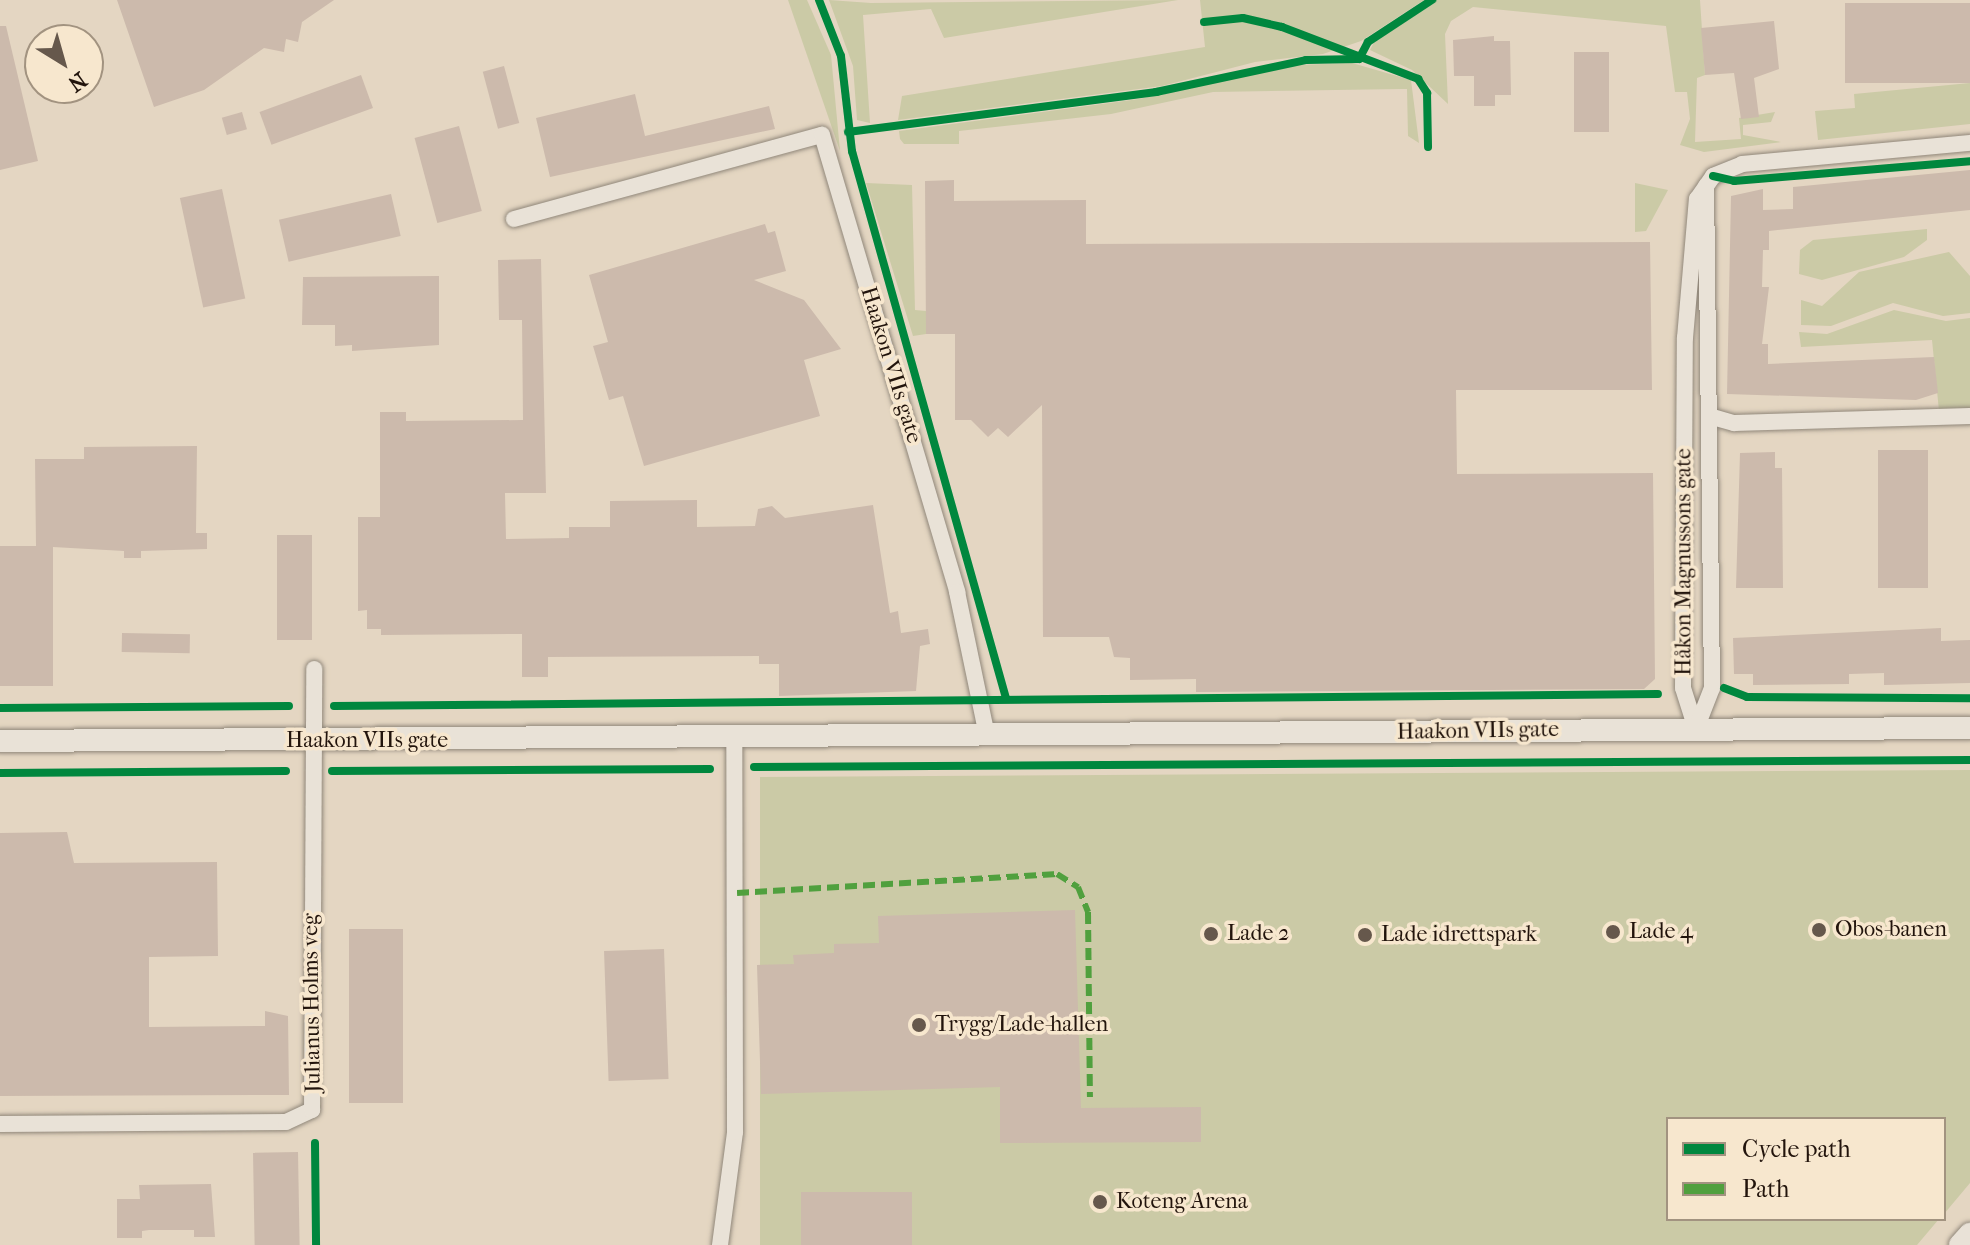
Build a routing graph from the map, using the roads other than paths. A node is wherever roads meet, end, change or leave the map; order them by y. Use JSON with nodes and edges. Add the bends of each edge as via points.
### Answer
{"nodes":[{"id":1,"x":1970,"y":143,"type":"edge"},
{"id":2,"x":1706,"y":186,"type":"junction"},
{"id":3,"x":514,"y":219,"type":"dead end"},
{"id":4,"x":1709,"y":416,"type":"junction"},
{"id":5,"x":1970,"y":416,"type":"edge"},
{"id":6,"x":314,"y":669,"type":"dead end"},
{"id":7,"x":1970,"y":728,"type":"edge"},
{"id":8,"x":1696,"y":729,"type":"junction"},
{"id":9,"x":987,"y":736,"type":"junction"},
{"id":10,"x":734,"y":737,"type":"junction"},
{"id":11,"x":0,"y":741,"type":"edge"},
{"id":12,"x":310,"y":741,"type":"junction"},
{"id":13,"x":0,"y":1124,"type":"edge"},
{"id":14,"x":1970,"y":1234,"type":"edge"},
{"id":15,"x":720,"y":1245,"type":"edge"},
{"id":16,"x":1960,"y":1245,"type":"edge"}],
"edges":[{"from":1,"to":2,"type":"street","via":[[1742,164],[1723,169]]},
{"from":2,"to":4,"type":"street","name":"Håkon Magnussons gate"},
{"from":2,"to":8,"type":"street","name":"Håkon Magnussons gate","via":[[1691,216],[1685,338],[1683,688]]},
{"from":3,"to":9,"type":"street","name":"Haakon VIIs gate","via":[[822,135],[957,592]]},
{"from":4,"to":5,"type":"street","via":[[1734,423]]},
{"from":4,"to":8,"type":"street","name":"Håkon Magnussons gate","via":[[1712,688]]},
{"from":6,"to":12,"type":"street"},
{"from":7,"to":8,"type":"main road","name":"Haakon VIIs gate"},
{"from":8,"to":9,"type":"main road","name":"Haakon VIIs gate"},
{"from":9,"to":10,"type":"main road","name":"Haakon VIIs gate"},
{"from":10,"to":12,"type":"main road","name":"Haakon VIIs gate"},
{"from":10,"to":15,"type":"street","via":[[735,1132]]},
{"from":11,"to":12,"type":"main road","name":"Haakon VIIs gate"},
{"from":12,"to":13,"type":"street","name":"Julianus Holms veg","via":[[315,1098],[308,1116],[286,1122]]},
{"from":14,"to":16,"type":"main road"}]}
